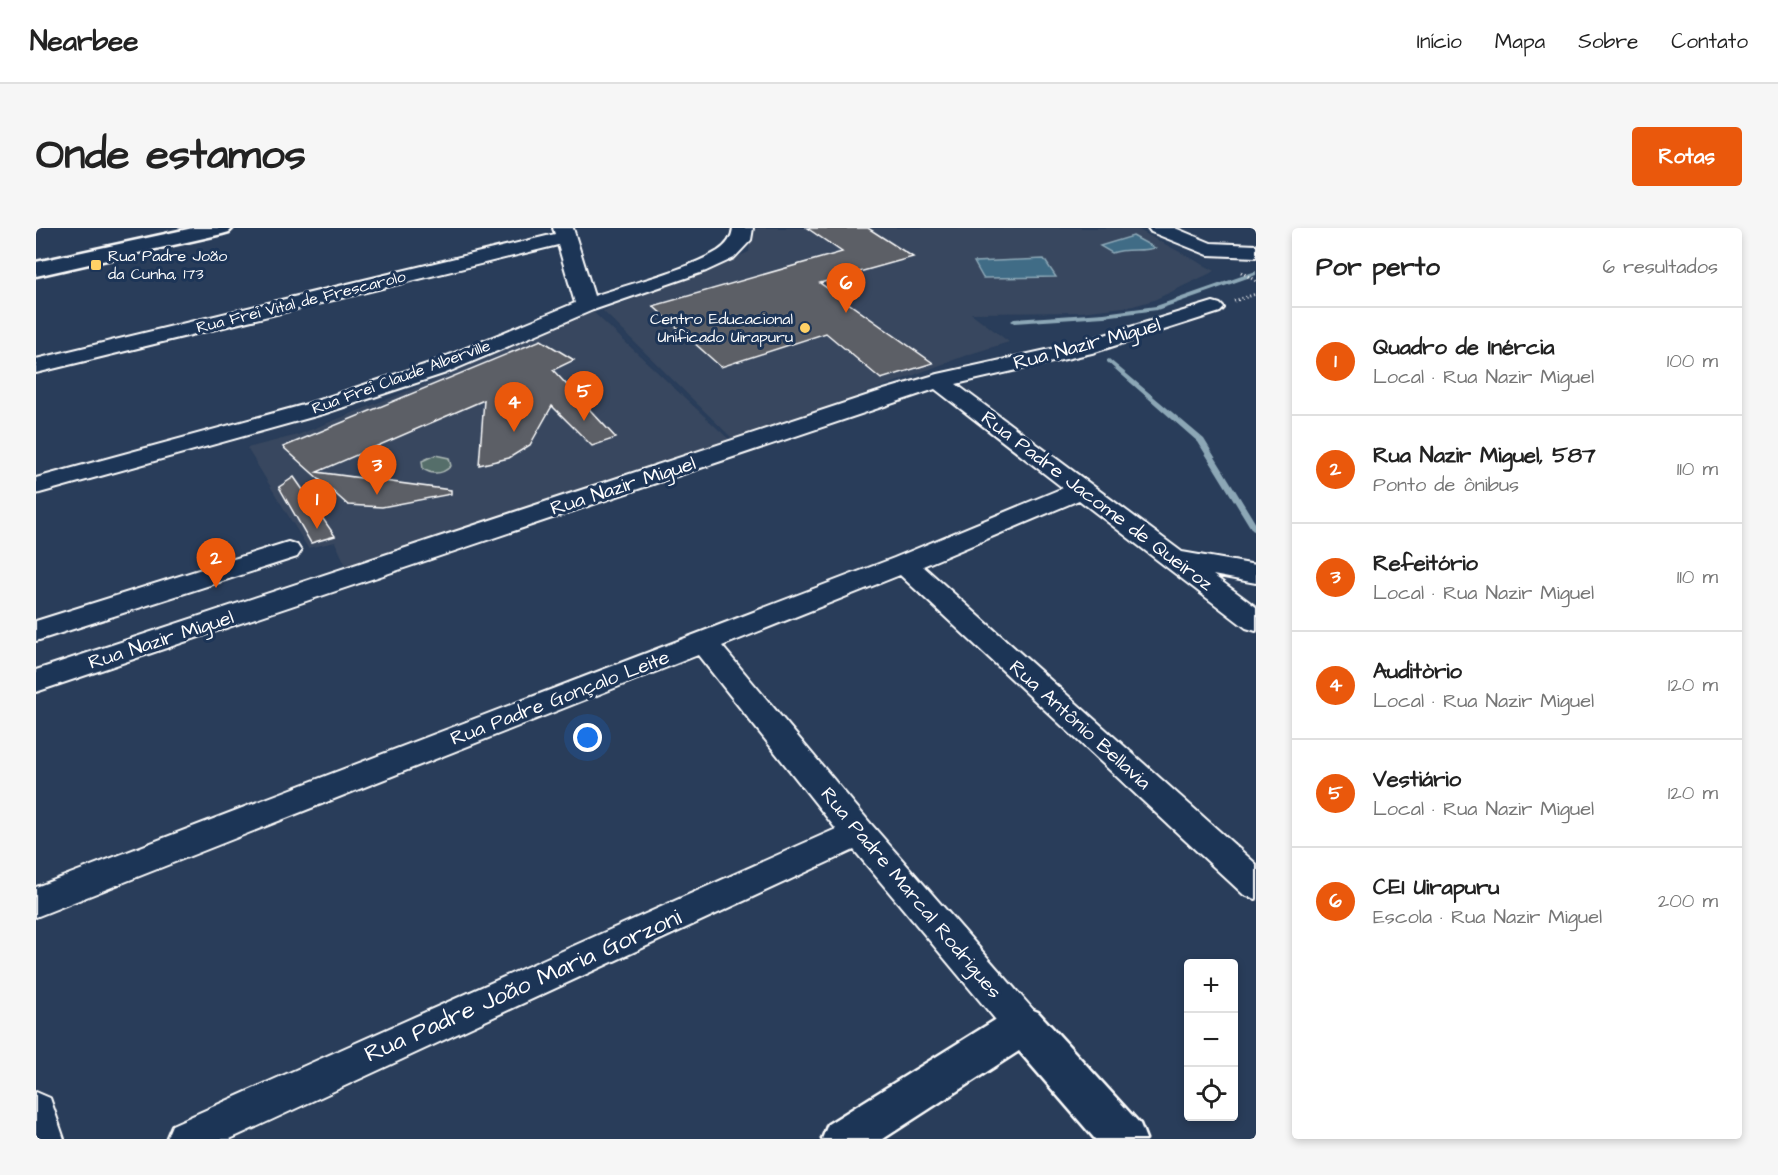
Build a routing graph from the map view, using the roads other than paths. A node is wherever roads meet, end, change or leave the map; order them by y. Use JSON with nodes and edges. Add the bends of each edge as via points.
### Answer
{"nodes":[{"id":1,"x":222,"y":228,"type":"edge"},
{"id":2,"x":743,"y":228,"type":"edge"},
{"id":3,"x":1158,"y":228,"type":"edge"},
{"id":4,"x":201,"y":230,"type":"edge"},
{"id":5,"x":564,"y":233,"type":"edge"},
{"id":6,"x":1256,"y":251,"type":"edge"},
{"id":7,"x":36,"y":269,"type":"edge"},
{"id":8,"x":586,"y":306,"type":"junction"},
{"id":9,"x":1214,"y":308,"type":"dead end"},
{"id":10,"x":36,"y":366,"type":"edge"},
{"id":11,"x":938,"y":381,"type":"junction"},
{"id":12,"x":89,"y":472,"type":"junction"},
{"id":13,"x":36,"y":486,"type":"edge"},
{"id":14,"x":1083,"y":489,"type":"junction"},
{"id":15,"x":36,"y":501,"type":"edge"},
{"id":16,"x":288,"y":551,"type":"dead end"},
{"id":17,"x":1173,"y":560,"type":"junction"},
{"id":18,"x":904,"y":564,"type":"junction"},
{"id":19,"x":1256,"y":574,"type":"edge"},
{"id":20,"x":71,"y":620,"type":"junction"},
{"id":21,"x":1256,"y":621,"type":"edge"},
{"id":22,"x":36,"y":632,"type":"edge"},
{"id":23,"x":703,"y":642,"type":"junction"},
{"id":24,"x":85,"y":665,"type":"junction"},
{"id":25,"x":36,"y":681,"type":"edge"},
{"id":26,"x":860,"y":833,"type":"junction"},
{"id":27,"x":1256,"y":885,"type":"edge"},
{"id":28,"x":36,"y":902,"type":"edge"},
{"id":29,"x":1023,"y":1025,"type":"junction"},
{"id":30,"x":36,"y":1111,"type":"edge"},
{"id":31,"x":44,"y":1139,"type":"edge"},
{"id":32,"x":186,"y":1139,"type":"edge"},
{"id":33,"x":844,"y":1139,"type":"edge"},
{"id":34,"x":1124,"y":1139,"type":"edge"}],
"edges":[{"from":1,"to":4,"type":"main road"},
{"from":2,"to":8,"type":"street","name":"Rua Frei Claude Alberville","via":[[741,240],[727,254]]},
{"from":3,"to":6,"type":"street","via":[[1208,249]]},
{"from":4,"to":7,"type":"main road"},
{"from":5,"to":8,"type":"street"},
{"from":5,"to":10,"type":"street","name":"Rua Frei Vital de Frescarolo"},
{"from":8,"to":12,"type":"street","name":"Rua Frei Claude Alberville","via":[[378,389]]},
{"from":9,"to":11,"type":"street","name":"Rua Nazir Miguel","via":[[1084,348]]},
{"from":11,"to":14,"type":"street","name":"Rua Padre Jacome de Queiroz"},
{"from":11,"to":24,"type":"street","name":"Rua Nazir Miguel"},
{"from":12,"to":13,"type":"street","name":"Rua Frei Claude Alberville"},
{"from":12,"to":15,"type":"street"},
{"from":14,"to":17,"type":"street","name":"Rua Padre Jacome de Queiroz"},
{"from":14,"to":18,"type":"street","name":"Rua Padre Gonçalo Leite"},
{"from":16,"to":20,"type":"street"},
{"from":17,"to":19,"type":"street"},
{"from":17,"to":21,"type":"street","name":"Rua Padre Jacome de Queiroz"},
{"from":18,"to":23,"type":"street","name":"Rua Padre Gonçalo Leite"},
{"from":18,"to":27,"type":"street","name":"Rua Antônio Bellavia"},
{"from":20,"to":22,"type":"street"},
{"from":20,"to":24,"type":"street"},
{"from":23,"to":26,"type":"street","name":"Rua Padre Marcal Rodrigues"},
{"from":23,"to":28,"type":"street","name":"Rua Padre Gonçalo Leite"},
{"from":24,"to":25,"type":"street","name":"Rua Nazir Miguel"},
{"from":26,"to":29,"type":"street","name":"Rua Padre Marcal Rodrigues"},
{"from":26,"to":32,"type":"street","name":"Rua Padre João Maria Gorzoni"},
{"from":29,"to":33,"type":"main road"},
{"from":29,"to":34,"type":"main road","name":"Rua Padre Marcal Rodrigues"},
{"from":30,"to":31,"type":"street"}]}
